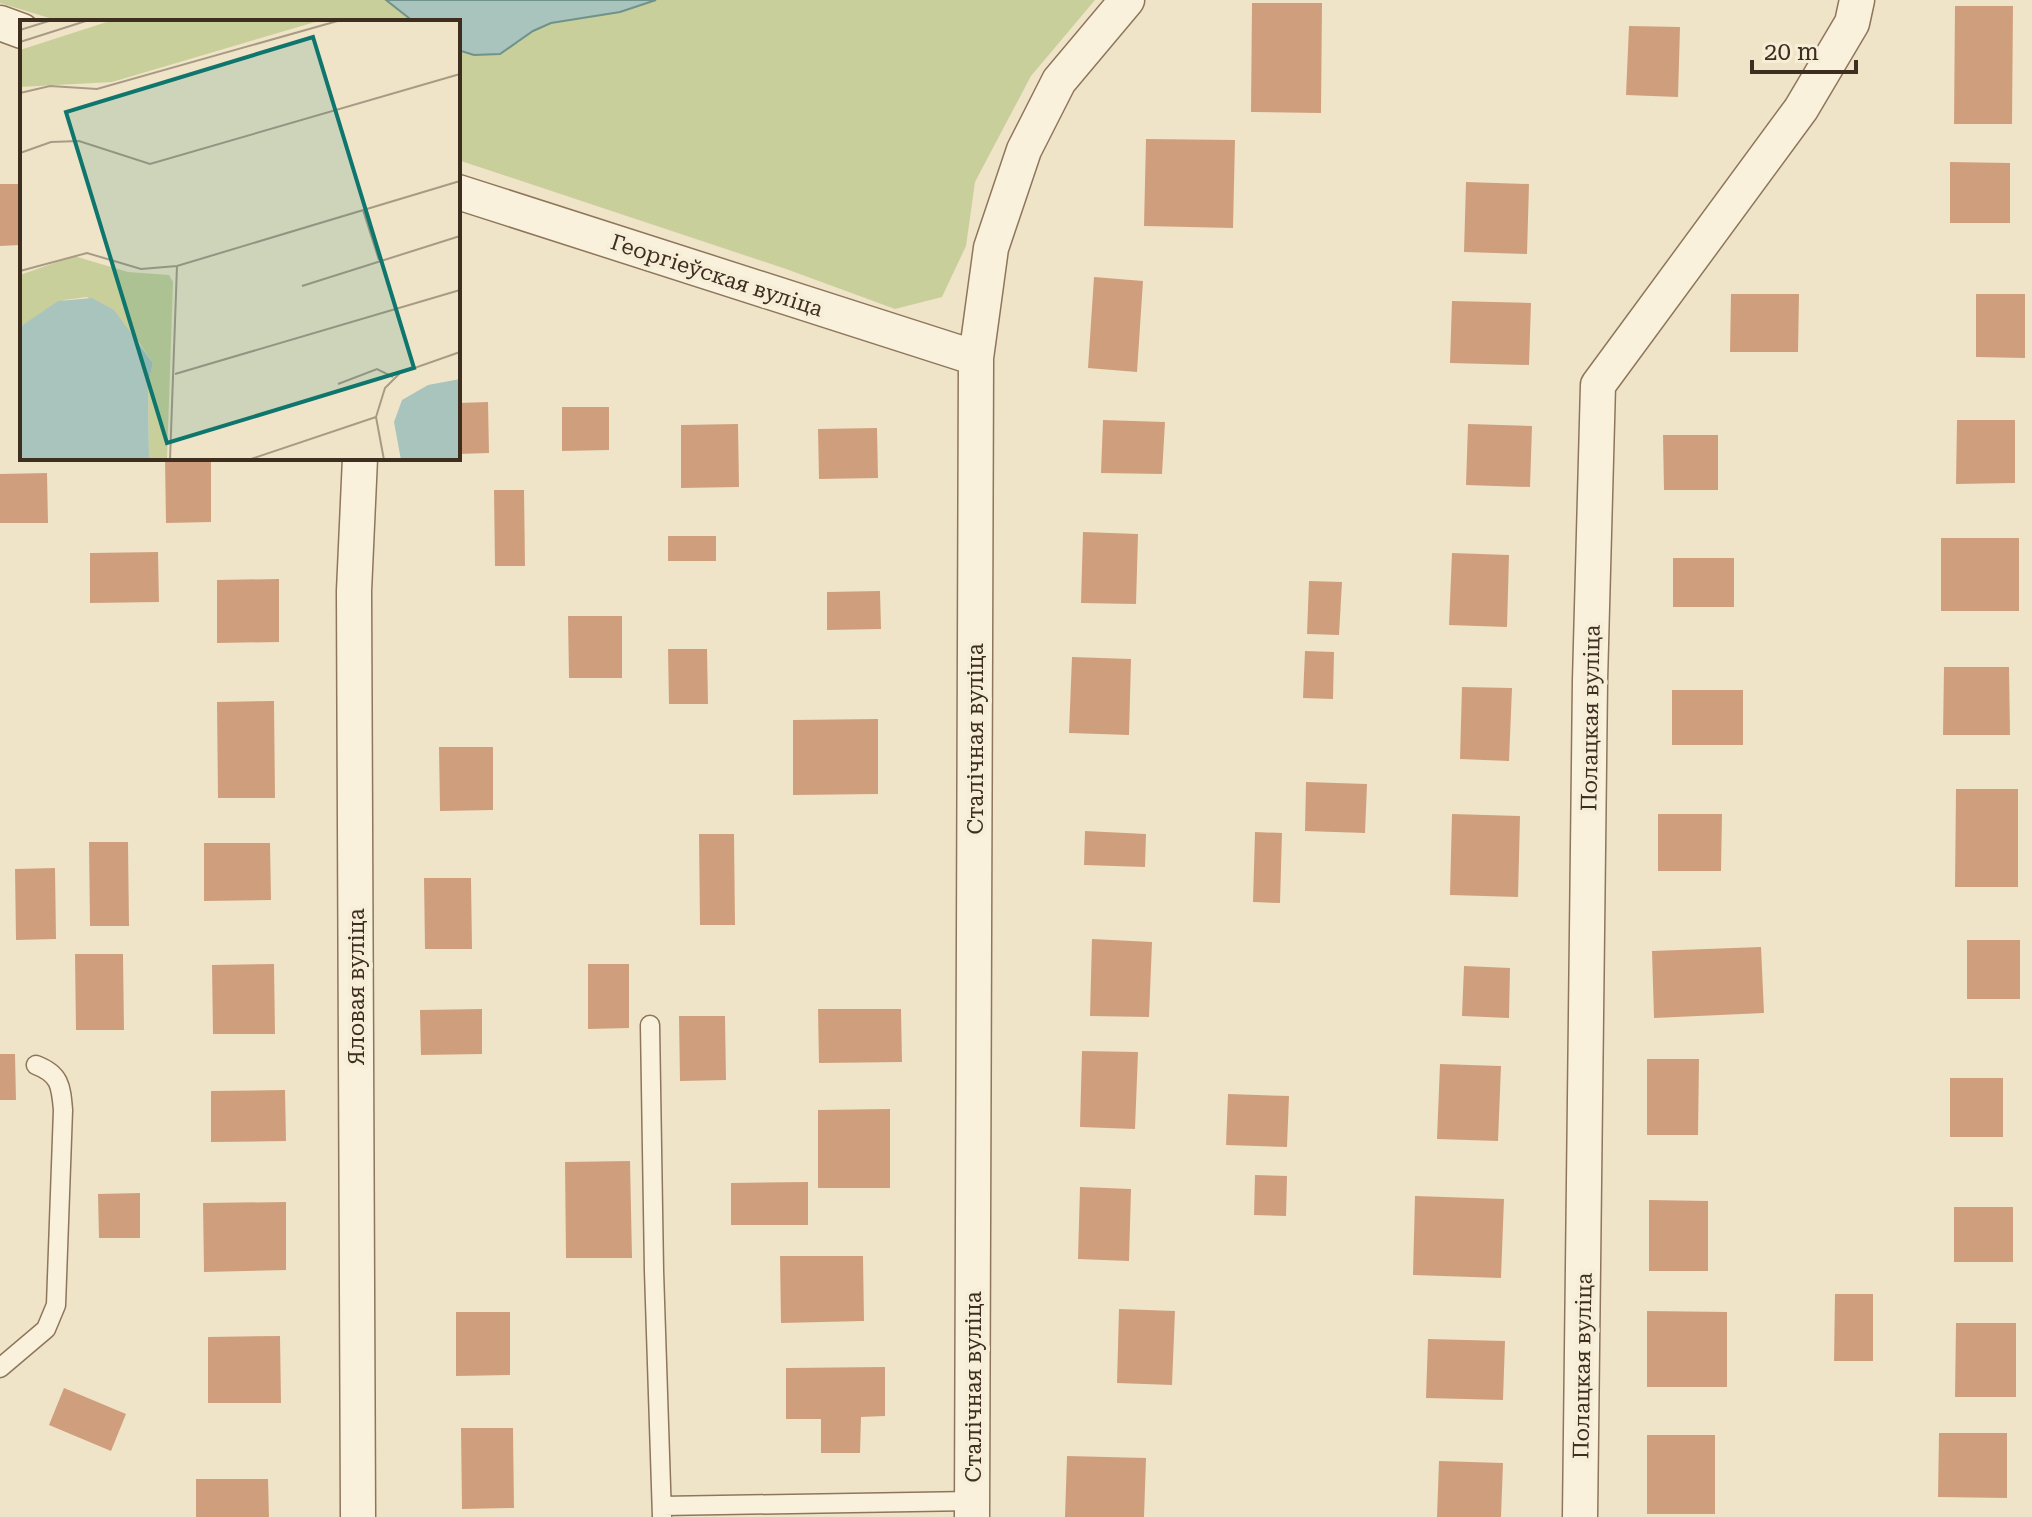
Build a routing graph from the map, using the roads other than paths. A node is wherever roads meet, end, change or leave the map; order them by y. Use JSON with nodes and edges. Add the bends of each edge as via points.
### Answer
{"nodes":[{"id":1,"x":1127,"y":0,"type":"edge"},
{"id":2,"x":1857,"y":0,"type":"edge"},
{"id":3,"x":0,"y":23,"type":"edge"},
{"id":4,"x":20,"y":30,"type":"edge"},
{"id":5,"x":460,"y":193,"type":"edge"},
{"id":6,"x":976,"y":358,"type":"junction"},
{"id":7,"x":360,"y":460,"type":"edge"},
{"id":8,"x":650,"y":1025,"type":"dead end"},
{"id":9,"x":36,"y":1065,"type":"dead end"},
{"id":10,"x":0,"y":1368,"type":"edge"},
{"id":11,"x":972,"y":1509,"type":"edge"},
{"id":12,"x":662,"y":1511,"type":"edge"},
{"id":13,"x":358,"y":1517,"type":"edge"},
{"id":14,"x":1580,"y":1517,"type":"edge"}],
"edges":[{"from":1,"to":6,"type":"street","name":"Сталічная вуліца","via":[[1059,81],[1024,150],[991,248]]},
{"from":2,"to":14,"type":"street","name":"Полацкая вуліца","via":[[1852,23],[1801,109],[1598,385]]},
{"from":3,"to":4,"type":"street"},
{"from":5,"to":6,"type":"street","name":"Георгіеўская вуліца"},
{"from":6,"to":11,"type":"street","name":"Сталічная вуліца"},
{"from":7,"to":13,"type":"street","name":"Яловая вуліца","via":[[354,591]]},
{"from":8,"to":12,"type":"lane"},
{"from":9,"to":10,"type":"lane","via":[[51,1070],[61,1088],[63,1110],[56,1305],[46,1329]]},
{"from":11,"to":12,"type":"lane"}]}
